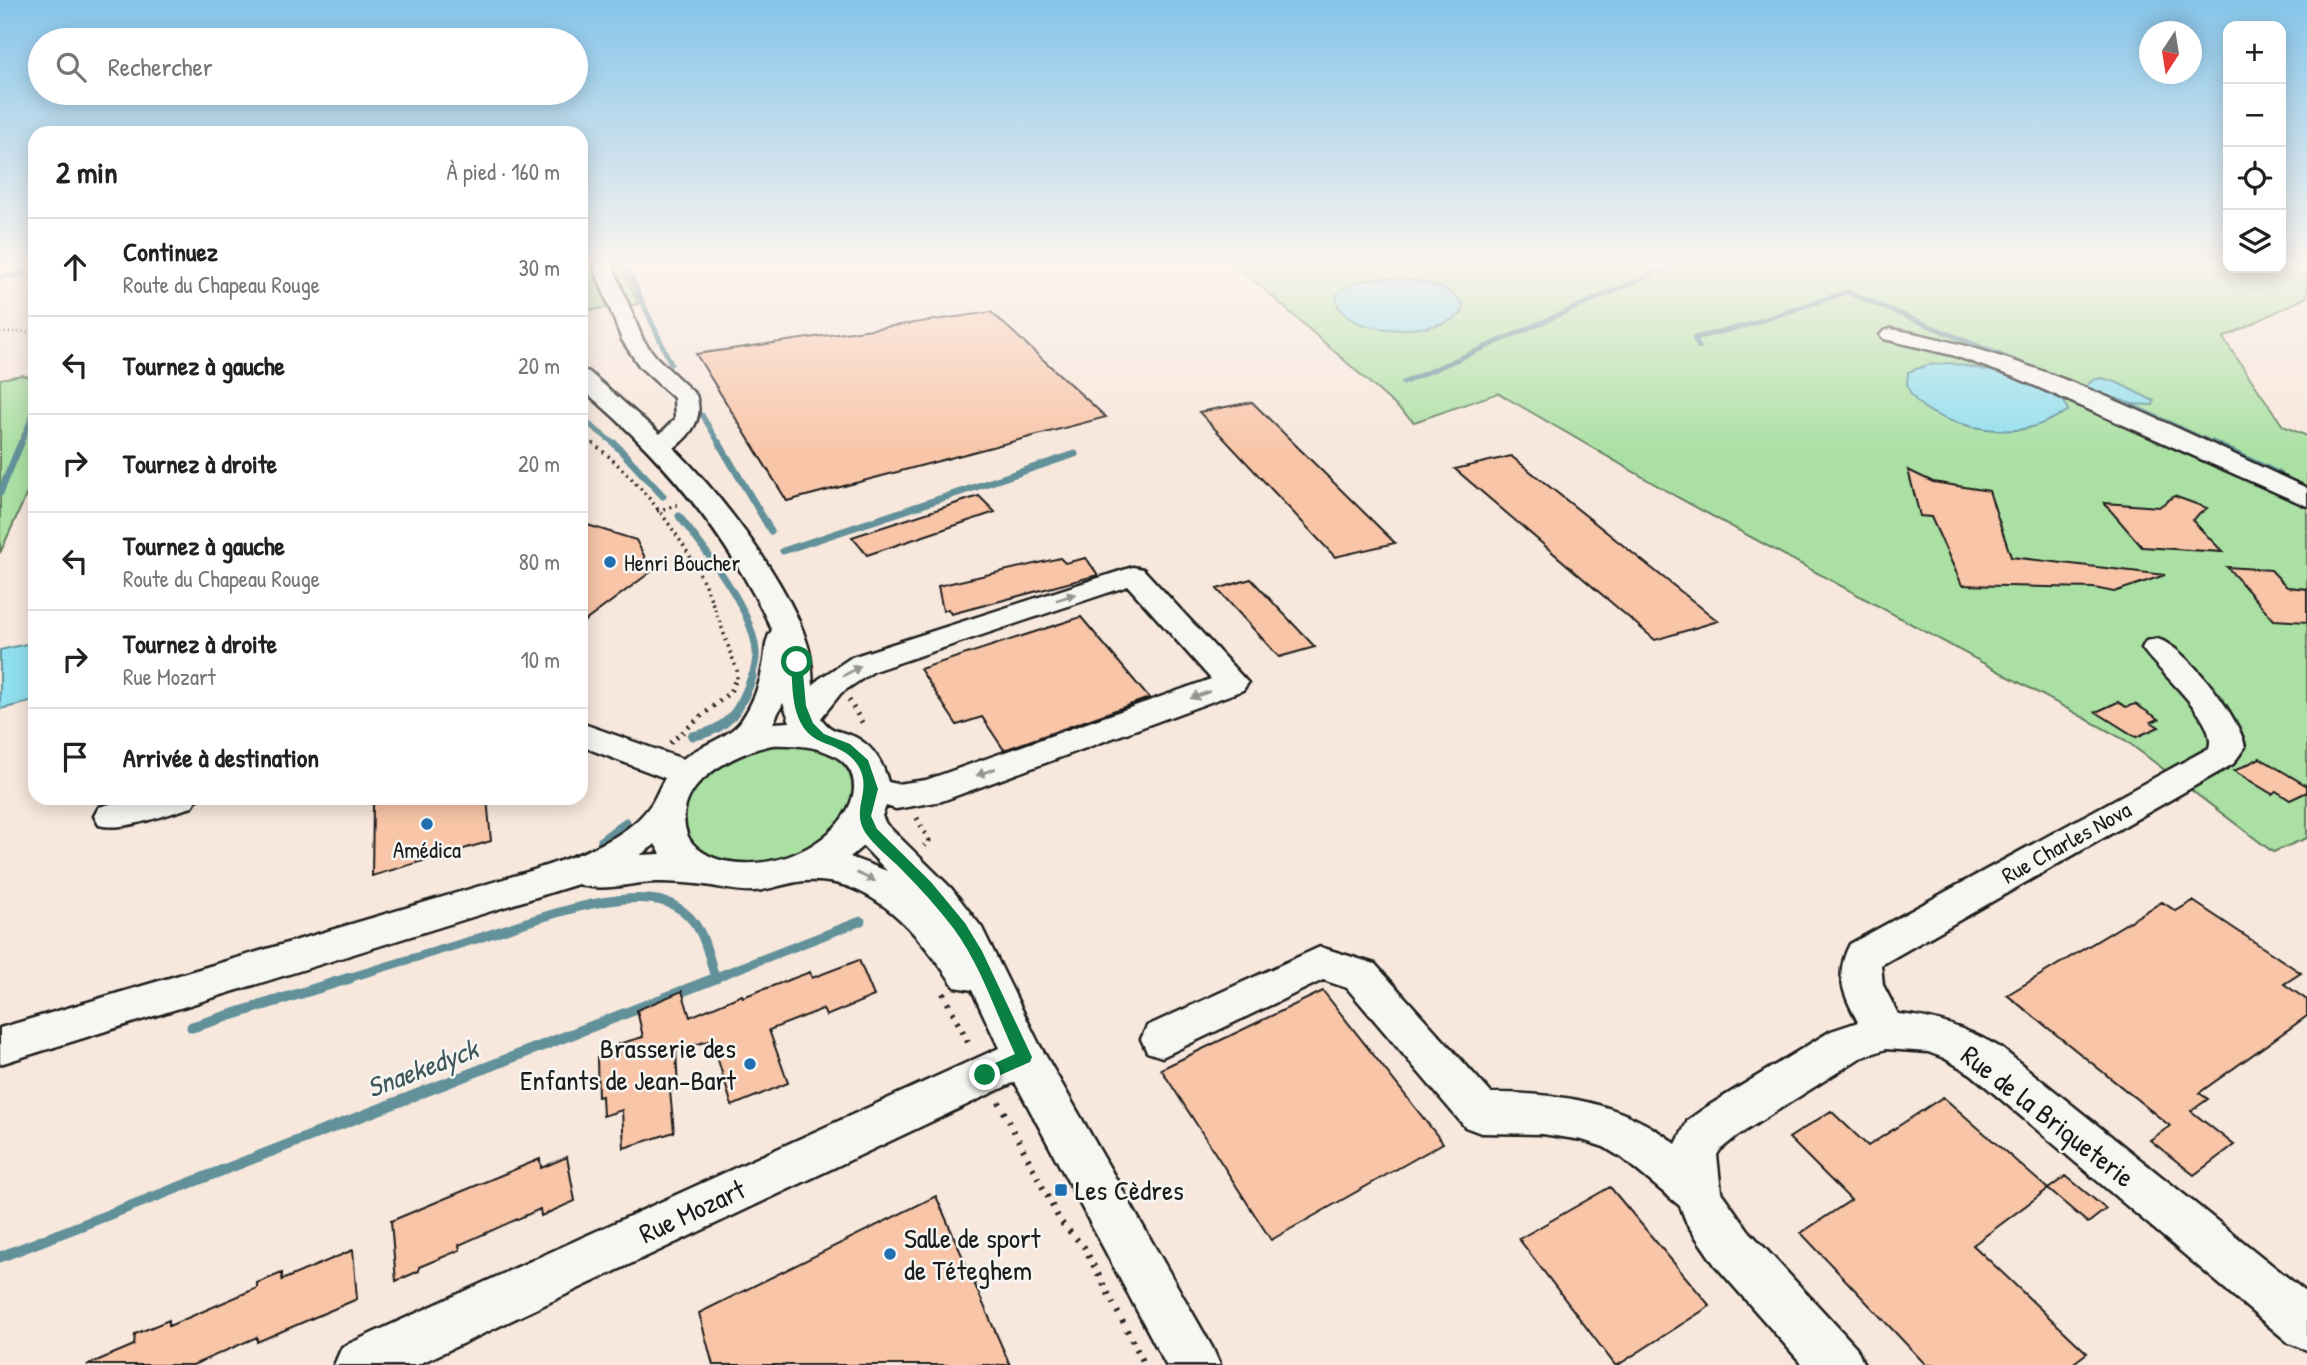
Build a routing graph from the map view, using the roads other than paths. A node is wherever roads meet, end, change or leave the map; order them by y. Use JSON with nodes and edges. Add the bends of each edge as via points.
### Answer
{"nodes":[{"id":1,"x":628,"y":326,"type":"edge"},
{"id":2,"x":1891,"y":335,"type":"dead end"},
{"id":3,"x":588,"y":383,"type":"edge"},
{"id":4,"x":660,"y":446,"type":"junction"},
{"id":5,"x":2307,"y":498,"type":"edge"},
{"id":6,"x":781,"y":618,"type":"junction"},
{"id":7,"x":2157,"y":648,"type":"dead end"},
{"id":8,"x":812,"y":727,"type":"junction"},
{"id":9,"x":588,"y":737,"type":"edge"},
{"id":10,"x":741,"y":742,"type":"junction"},
{"id":11,"x":688,"y":774,"type":"junction"},
{"id":12,"x":868,"y":803,"type":"junction"},
{"id":13,"x":154,"y":805,"type":"edge"},
{"id":14,"x":666,"y":810,"type":"junction"},
{"id":15,"x":112,"y":816,"type":"dead end"},
{"id":16,"x":799,"y":867,"type":"junction"},
{"id":17,"x":707,"y":871,"type":"junction"},
{"id":18,"x":541,"y":882,"type":"junction"},
{"id":19,"x":1886,"y":1031,"type":"junction"},
{"id":20,"x":1162,"y":1039,"type":"dead end"},
{"id":21,"x":0,"y":1046,"type":"edge"},
{"id":22,"x":1005,"y":1066,"type":"junction"},
{"id":23,"x":1697,"y":1191,"type":"junction"},
{"id":24,"x":2307,"y":1325,"type":"edge"},
{"id":25,"x":385,"y":1359,"type":"edge"},
{"id":26,"x":1194,"y":1365,"type":"edge"},
{"id":27,"x":1838,"y":1365,"type":"edge"}],
"edges":[{"from":1,"to":4,"type":"street","via":[[640,352],[688,401],[683,428]]},
{"from":2,"to":5,"type":"street","via":[[1984,357],[2140,421]]},
{"from":3,"to":4,"type":"street"},
{"from":4,"to":6,"type":"street","via":[[727,525]]},
{"from":6,"to":8,"type":"street","via":[[795,653],[800,706]]},
{"from":6,"to":10,"type":"street","via":[[774,686],[761,717]]},
{"from":7,"to":19,"type":"street","name":"Rue Charles Nova","via":[[2217,716],[2228,736],[2228,747],[2221,756],[1864,955],[1860,968],[1863,987]]},
{"from":8,"to":10,"type":"street"},
{"from":8,"to":12,"type":"street","via":[[861,759],[868,771]]},
{"from":8,"to":12,"type":"street","one_way":true,"via":[[830,685],[863,664],[1133,575],[1233,683],[923,795]]},
{"from":9,"to":11,"type":"street"},
{"from":10,"to":11,"type":"street"},
{"from":11,"to":14,"type":"street"},
{"from":12,"to":16,"type":"street","via":[[855,830],[836,847]]},
{"from":12,"to":22,"type":"street","via":[[872,832],[927,886],[975,951]]},
{"from":13,"to":15,"type":"street"},
{"from":14,"to":17,"type":"street","via":[[667,833],[675,850]]},
{"from":14,"to":18,"type":"street","via":[[649,831],[617,853]]},
{"from":16,"to":17,"type":"street","via":[[747,877]]},
{"from":16,"to":22,"type":"street","one_way":true,"via":[[829,867],[867,877],[899,897],[926,923],[962,965]]},
{"from":17,"to":18,"type":"street","via":[[634,870]]},
{"from":18,"to":21,"type":"street"},
{"from":19,"to":23,"type":"street","name":"Rue de la Briqueterie","via":[[1846,1044],[1704,1135],[1694,1154]]},
{"from":19,"to":24,"type":"street","name":"Rue de la Briqueterie","via":[[1928,1034],[1986,1061]]},
{"from":20,"to":23,"type":"street","name":"Rue de la Briqueterie","via":[[1320,964],[1361,976],[1481,1112],[1566,1116],[1613,1130],[1639,1144]]},
{"from":22,"to":25,"type":"street","name":"Rue Mozart"},
{"from":22,"to":26,"type":"street"},
{"from":23,"to":27,"type":"street","name":"Rue de la Briqueterie","via":[[1721,1235]]}]}
